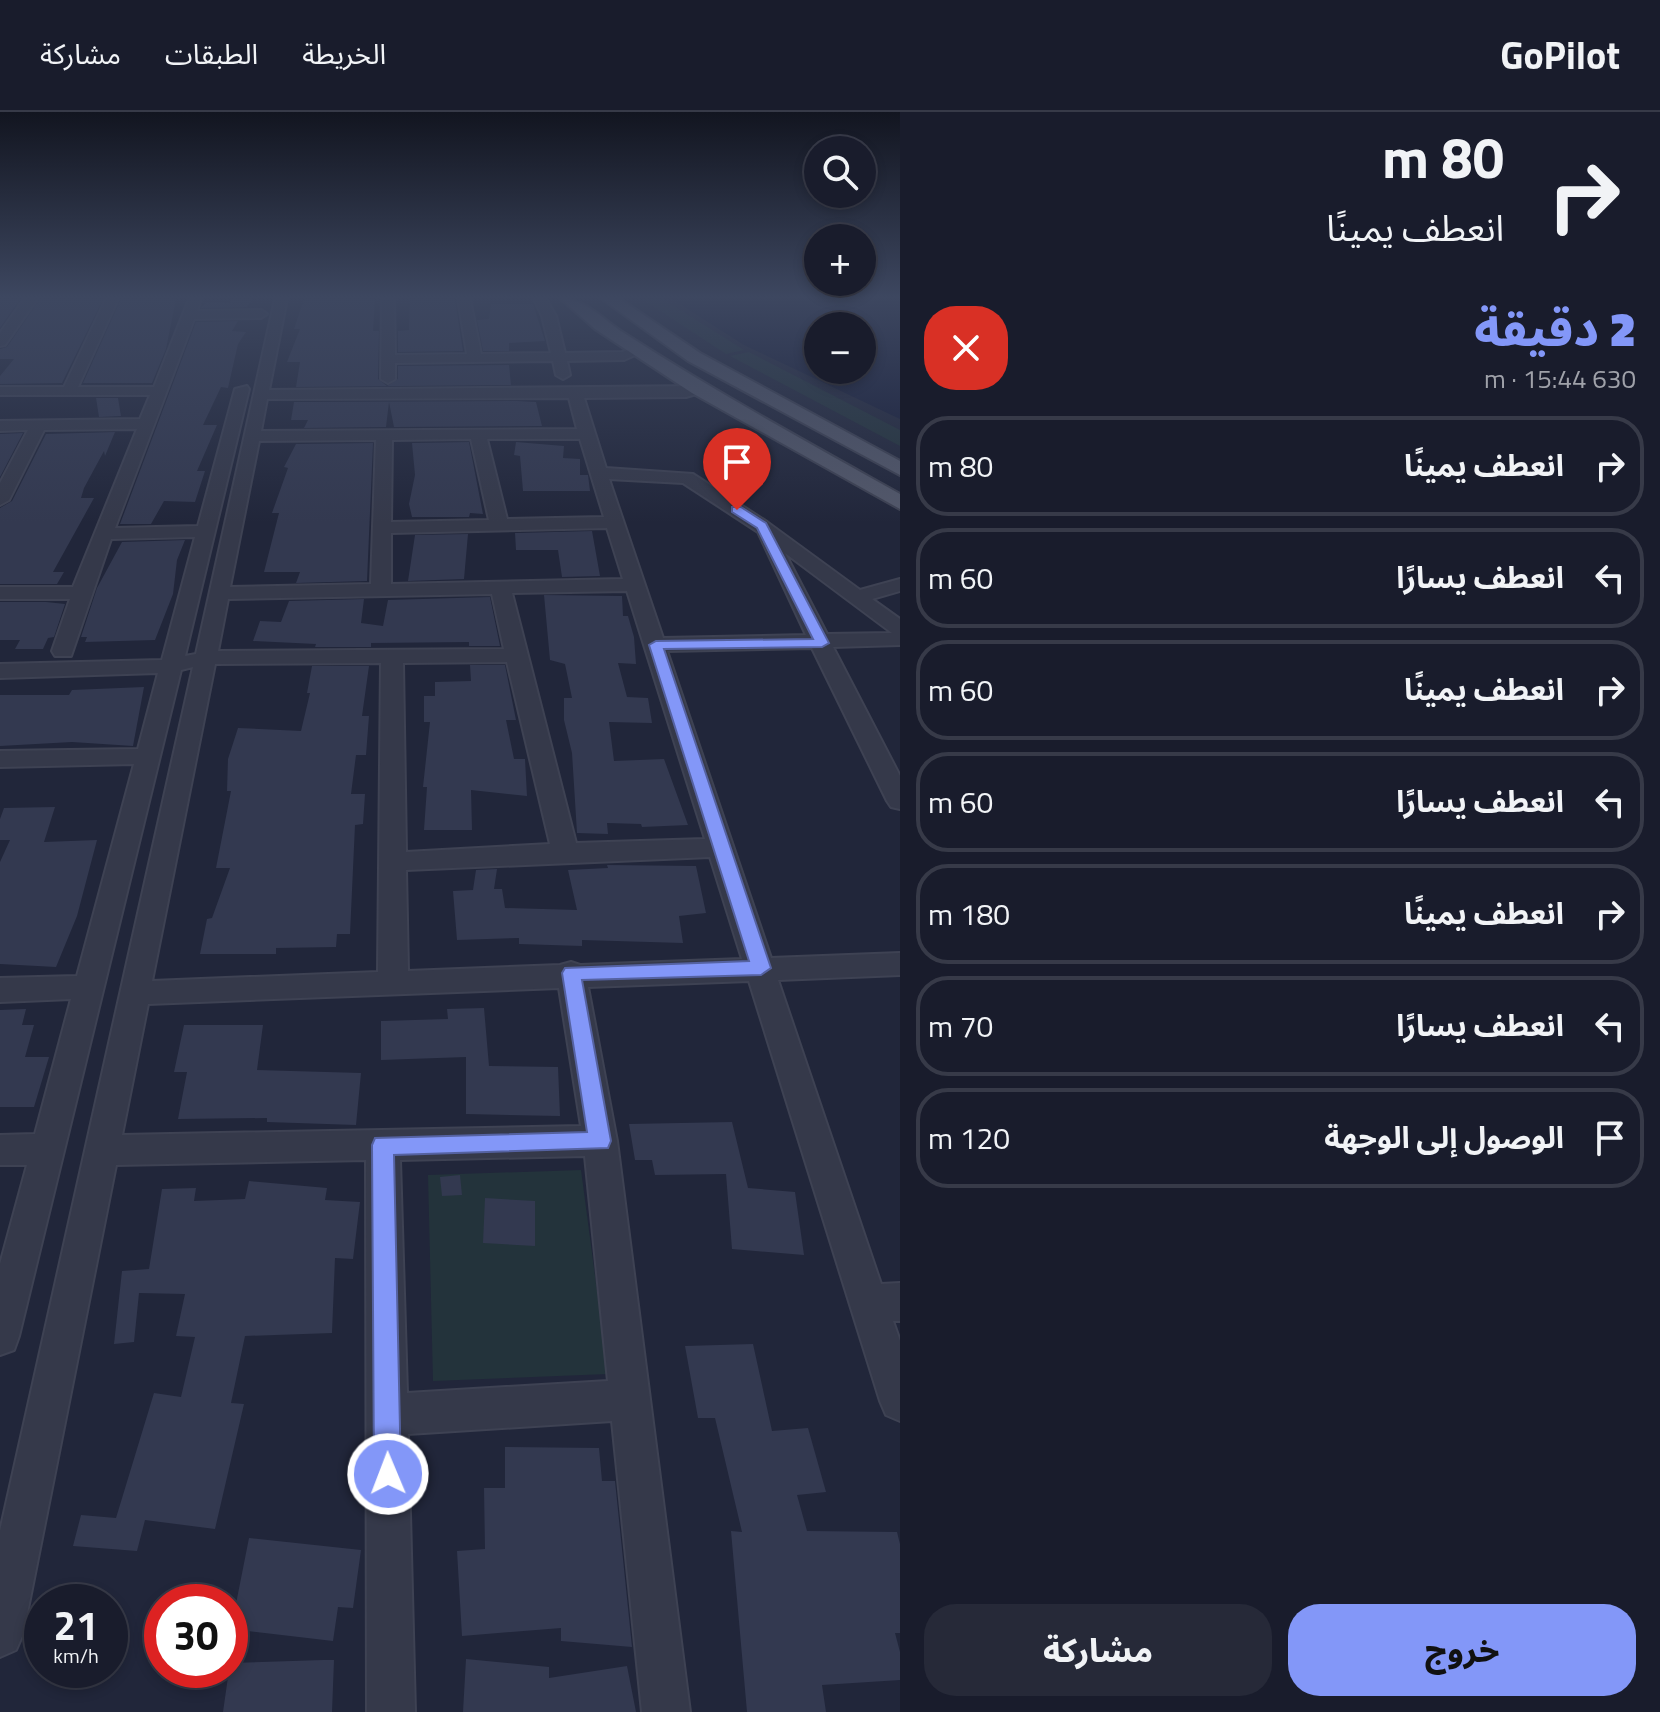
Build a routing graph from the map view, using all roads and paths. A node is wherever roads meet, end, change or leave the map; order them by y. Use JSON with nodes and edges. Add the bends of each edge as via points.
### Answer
{"nodes":[{"id":1,"x":77,"y":374,"type":"edge"},
{"id":2,"x":166,"y":374,"type":"edge"},
{"id":3,"x":250,"y":374,"type":"edge"},
{"id":4,"x":261,"y":374,"type":"edge"},
{"id":5,"x":388,"y":374,"type":"edge"},
{"id":6,"x":564,"y":374,"type":"edge"},
{"id":7,"x":673,"y":374,"type":"edge"},
{"id":8,"x":696,"y":374,"type":"edge"},
{"id":9,"x":725,"y":374,"type":"edge"},
{"id":10,"x":741,"y":374,"type":"edge"},
{"id":11,"x":698,"y":389,"type":"junction"},
{"id":12,"x":0,"y":391,"type":"edge"},
{"id":13,"x":69,"y":391,"type":"junction"},
{"id":14,"x":159,"y":391,"type":"junction"},
{"id":15,"x":259,"y":395,"type":"junction"},
{"id":16,"x":388,"y":395,"type":"junction"},
{"id":17,"x":573,"y":395,"type":"junction"},
{"id":18,"x":752,"y":419,"type":"junction"},
{"id":19,"x":146,"y":424,"type":"junction"},
{"id":20,"x":39,"y":425,"type":"junction"},
{"id":21,"x":0,"y":426,"type":"edge"},
{"id":22,"x":586,"y":434,"type":"junction"},
{"id":23,"x":478,"y":435,"type":"junction"},
{"id":24,"x":805,"y":435,"type":"junction"},
{"id":25,"x":251,"y":436,"type":"junction"},
{"id":26,"x":384,"y":436,"type":"junction"},
{"id":27,"x":900,"y":458,"type":"edge"},
{"id":28,"x":900,"y":469,"type":"edge"},
{"id":29,"x":599,"y":473,"type":"junction"},
{"id":30,"x":900,"y":489,"type":"edge"},
{"id":31,"x":0,"y":500,"type":"edge"},
{"id":32,"x":900,"y":503,"type":"edge"},
{"id":33,"x":615,"y":522,"type":"junction"},
{"id":34,"x":499,"y":525,"type":"junction"},
{"id":35,"x":761,"y":526,"type":"junction"},
{"id":36,"x":382,"y":528,"type":"junction"},
{"id":37,"x":206,"y":531,"type":"junction"},
{"id":38,"x":104,"y":534,"type":"junction"},
{"id":39,"x":635,"y":585,"type":"junction"},
{"id":40,"x":900,"y":585,"type":"edge"},
{"id":41,"x":500,"y":587,"type":"junction"},
{"id":42,"x":381,"y":590,"type":"junction"},
{"id":43,"x":0,"y":593,"type":"edge"},
{"id":44,"x":82,"y":593,"type":"junction"},
{"id":45,"x":218,"y":593,"type":"junction"},
{"id":46,"x":857,"y":597,"type":"junction"},
{"id":47,"x":900,"y":629,"type":"edge"},
{"id":48,"x":900,"y":639,"type":"edge"},
{"id":49,"x":822,"y":643,"type":"junction"},
{"id":50,"x":656,"y":645,"type":"junction"},
{"id":51,"x":63,"y":651,"type":"junction"},
{"id":52,"x":0,"y":652,"type":"edge"},
{"id":53,"x":517,"y":655,"type":"junction"},
{"id":54,"x":392,"y":656,"type":"junction"},
{"id":55,"x":174,"y":657,"type":"junction"},
{"id":56,"x":204,"y":658,"type":"junction"},
{"id":57,"x":0,"y":671,"type":"edge"},
{"id":58,"x":149,"y":756,"type":"junction"},
{"id":59,"x":2,"y":764,"type":"edge"},
{"id":60,"x":900,"y":801,"type":"edge"},
{"id":61,"x":723,"y":848,"type":"junction"},
{"id":62,"x":565,"y":852,"type":"junction"},
{"id":63,"x":390,"y":862,"type":"junction"},
{"id":64,"x":900,"y":964,"type":"edge"},
{"id":65,"x":761,"y":968,"type":"junction"},
{"id":66,"x":571,"y":973,"type":"junction"},
{"id":67,"x":393,"y":981,"type":"junction"},
{"id":68,"x":90,"y":987,"type":"junction"},
{"id":69,"x":0,"y":990,"type":"edge"},
{"id":70,"x":134,"y":993,"type":"junction"},
{"id":71,"x":600,"y":1141,"type":"junction"},
{"id":72,"x":383,"y":1145,"type":"junction"},
{"id":73,"x":48,"y":1149,"type":"junction"},
{"id":74,"x":0,"y":1150,"type":"edge"},
{"id":75,"x":101,"y":1150,"type":"junction"},
{"id":76,"x":886,"y":1303,"type":"edge"},
{"id":77,"x":0,"y":1336,"type":"edge"},
{"id":78,"x":630,"y":1400,"type":"junction"},
{"id":79,"x":900,"y":1401,"type":"edge"},
{"id":80,"x":387,"y":1415,"type":"junction"},
{"id":81,"x":0,"y":1634,"type":"edge"},
{"id":82,"x":391,"y":1712,"type":"edge"},
{"id":83,"x":666,"y":1712,"type":"edge"}],
"edges":[{"from":1,"to":13,"type":"street"},
{"from":2,"to":14,"type":"street"},
{"from":3,"to":37,"type":"street"},
{"from":4,"to":15,"type":"street"},
{"from":5,"to":16,"type":"street"},
{"from":6,"to":17,"type":"street"},
{"from":7,"to":11,"type":"main road"},
{"from":8,"to":24,"type":"main road"},
{"from":9,"to":28,"type":"main road"},
{"from":10,"to":27,"type":"main road"},
{"from":11,"to":17,"type":"street"},
{"from":11,"to":18,"type":"main road"},
{"from":12,"to":13,"type":"street"},
{"from":13,"to":14,"type":"street"},
{"from":14,"to":19,"type":"street"},
{"from":15,"to":16,"type":"street"},
{"from":15,"to":25,"type":"street"},
{"from":16,"to":17,"type":"street"},
{"from":17,"to":22,"type":"street"},
{"from":18,"to":24,"type":"main road"},
{"from":18,"to":32,"type":"main road"},
{"from":19,"to":20,"type":"street"},
{"from":19,"to":38,"type":"street"},
{"from":20,"to":21,"type":"street"},
{"from":20,"to":31,"type":"street"},
{"from":22,"to":23,"type":"street"},
{"from":22,"to":29,"type":"street"},
{"from":23,"to":26,"type":"street"},
{"from":23,"to":34,"type":"street"},
{"from":24,"to":30,"type":"main road"},
{"from":25,"to":26,"type":"street"},
{"from":25,"to":45,"type":"street"},
{"from":26,"to":36,"type":"street"},
{"from":29,"to":33,"type":"street"},
{"from":29,"to":35,"type":"street","via":[[687,478]]},
{"from":33,"to":34,"type":"street"},
{"from":33,"to":39,"type":"street"},
{"from":34,"to":36,"type":"street"},
{"from":35,"to":46,"type":"street"},
{"from":35,"to":49,"type":"street"},
{"from":36,"to":42,"type":"street"},
{"from":37,"to":38,"type":"street"},
{"from":37,"to":55,"type":"street"},
{"from":38,"to":44,"type":"street"},
{"from":39,"to":41,"type":"street"},
{"from":39,"to":50,"type":"street"},
{"from":40,"to":46,"type":"street"},
{"from":41,"to":42,"type":"street"},
{"from":41,"to":53,"type":"street"},
{"from":42,"to":45,"type":"street"},
{"from":43,"to":44,"type":"street"},
{"from":44,"to":51,"type":"street"},
{"from":45,"to":56,"type":"street"},
{"from":46,"to":47,"type":"street"},
{"from":48,"to":49,"type":"street"},
{"from":49,"to":50,"type":"street"},
{"from":49,"to":60,"type":"street"},
{"from":50,"to":61,"type":"street"},
{"from":51,"to":52,"type":"street"},
{"from":51,"to":55,"type":"street"},
{"from":53,"to":54,"type":"street"},
{"from":53,"to":62,"type":"street"},
{"from":54,"to":56,"type":"street"},
{"from":54,"to":63,"type":"street"},
{"from":55,"to":56,"type":"street"},
{"from":55,"to":57,"type":"street"},
{"from":55,"to":58,"type":"street"},
{"from":56,"to":70,"type":"street"},
{"from":58,"to":59,"type":"street"},
{"from":58,"to":68,"type":"street"},
{"from":61,"to":62,"type":"street"},
{"from":61,"to":65,"type":"street"},
{"from":62,"to":63,"type":"street"},
{"from":63,"to":67,"type":"street"},
{"from":64,"to":65,"type":"street"},
{"from":65,"to":66,"type":"street"},
{"from":65,"to":76,"type":"street"},
{"from":66,"to":67,"type":"street"},
{"from":66,"to":71,"type":"street"},
{"from":67,"to":70,"type":"street"},
{"from":68,"to":69,"type":"street"},
{"from":68,"to":73,"type":"street"},
{"from":70,"to":75,"type":"street"},
{"from":71,"to":72,"type":"street"},
{"from":71,"to":78,"type":"street"},
{"from":72,"to":75,"type":"street"},
{"from":72,"to":80,"type":"street"},
{"from":73,"to":74,"type":"street"},
{"from":73,"to":77,"type":"street"},
{"from":75,"to":81,"type":"street"},
{"from":76,"to":79,"type":"street"},
{"from":78,"to":80,"type":"street"},
{"from":78,"to":83,"type":"street"},
{"from":80,"to":82,"type":"street"}]}
